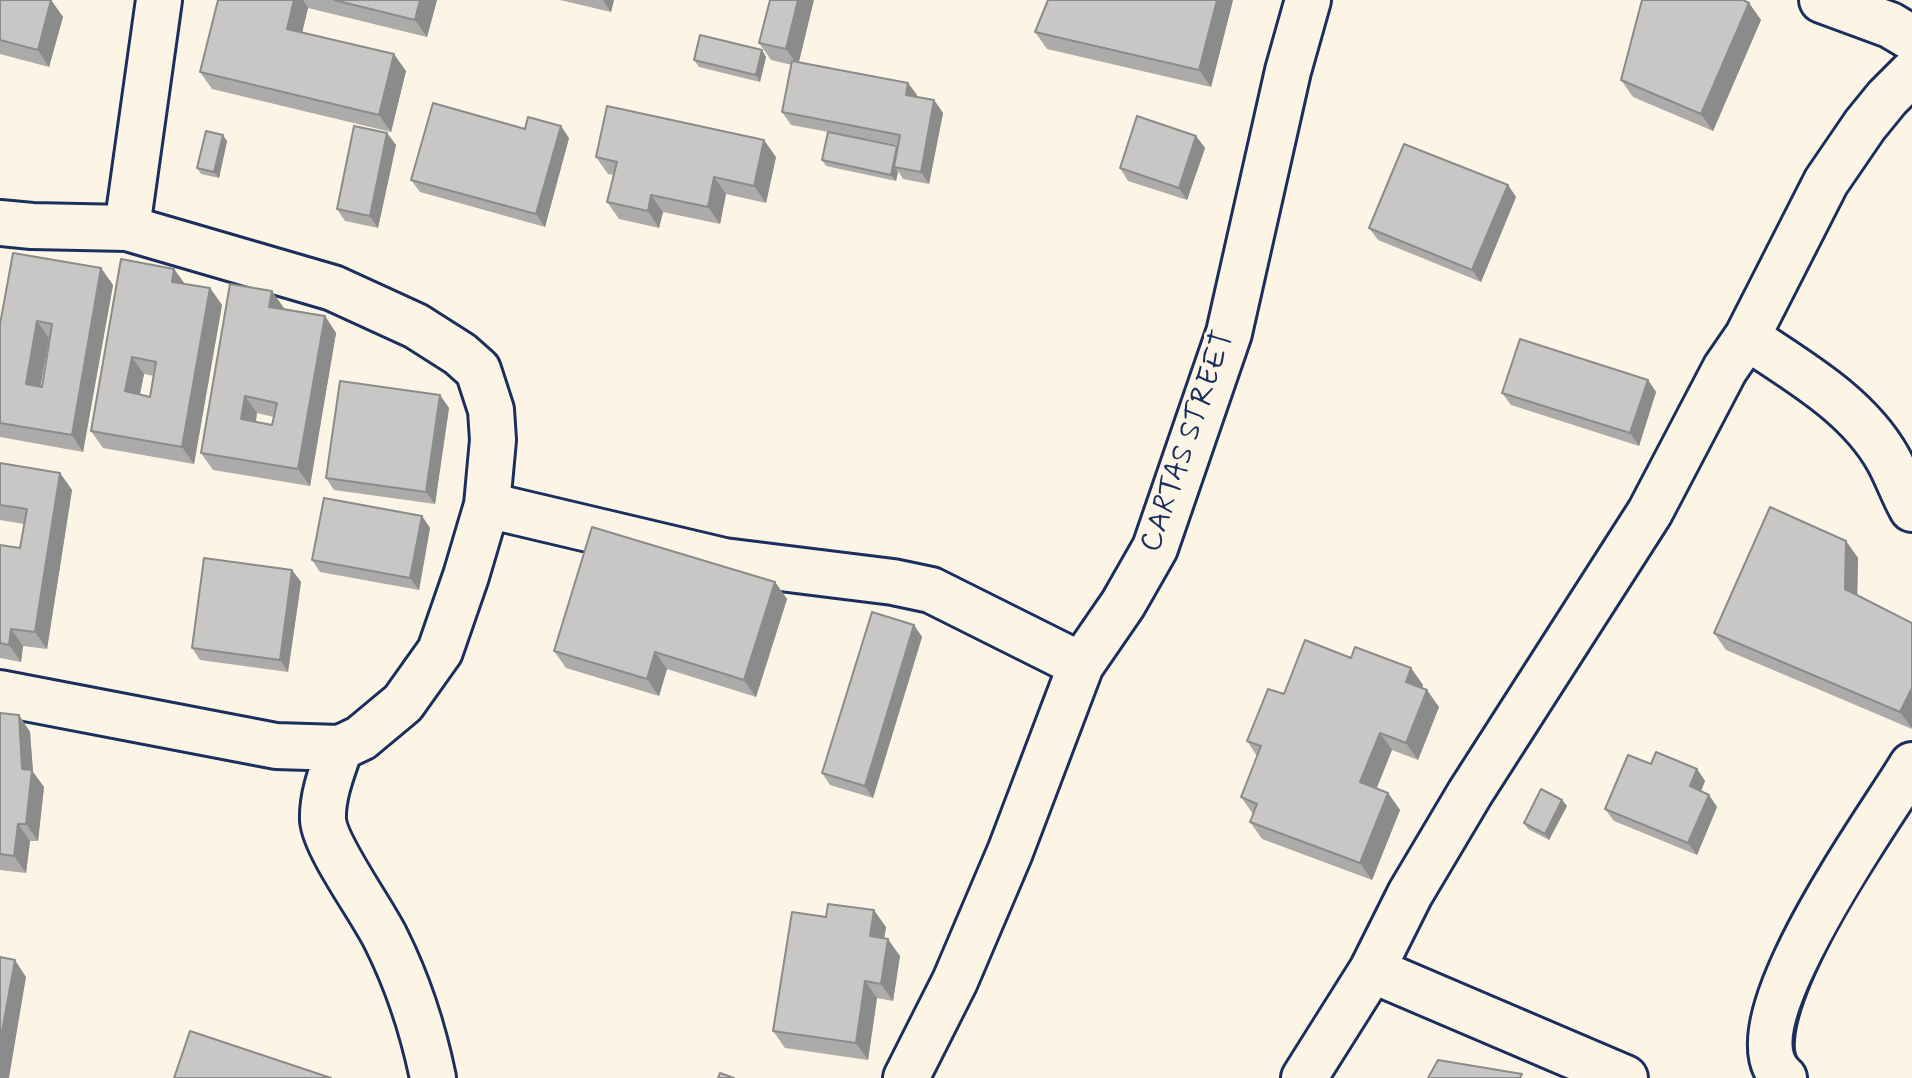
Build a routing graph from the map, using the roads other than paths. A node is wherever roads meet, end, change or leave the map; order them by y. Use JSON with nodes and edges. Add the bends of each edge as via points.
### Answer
{"nodes":[{"id":1,"x":159,"y":0,"type":"edge"},
{"id":2,"x":1308,"y":0,"type":"edge"},
{"id":3,"x":1822,"y":0,"type":"edge"},
{"id":4,"x":1912,"y":38,"type":"edge"},
{"id":5,"x":1912,"y":73,"type":"edge"},
{"id":6,"x":0,"y":223,"type":"edge"},
{"id":7,"x":127,"y":228,"type":"junction"},
{"id":8,"x":1747,"y":337,"type":"junction"},
{"id":9,"x":487,"y":505,"type":"junction"},
{"id":10,"x":1912,"y":509,"type":"edge"},
{"id":11,"x":1081,"y":665,"type":"junction"},
{"id":12,"x":0,"y":693,"type":"edge"},
{"id":13,"x":340,"y":748,"type":"junction"},
{"id":14,"x":1912,"y":765,"type":"edge"},
{"id":15,"x":1372,"y":970,"type":"junction"},
{"id":16,"x":1771,"y":1073,"type":"edge"},
{"id":17,"x":433,"y":1078,"type":"edge"},
{"id":18,"x":906,"y":1078,"type":"edge"},
{"id":19,"x":1304,"y":1078,"type":"edge"},
{"id":20,"x":1625,"y":1078,"type":"edge"}],
"edges":[{"from":1,"to":7,"type":"street"},
{"from":2,"to":11,"type":"street","name":"CARTAS STREET","via":[[1229,333],[1200,422],[1155,548]]},
{"from":3,"to":4,"type":"street"},
{"from":5,"to":8,"type":"street","via":[[1865,125],[1826,182]]},
{"from":6,"to":7,"type":"street"},
{"from":7,"to":9,"type":"street","via":[[333,288],[416,326],[460,354],[478,370],[491,410]]},
{"from":8,"to":10,"type":"street","via":[[1825,391],[1864,426]]},
{"from":8,"to":15,"type":"street","via":[[1650,512],[1455,818]]},
{"from":9,"to":11,"type":"street","via":[[724,561],[931,590]]},
{"from":9,"to":13,"type":"street","via":[[440,651],[403,703],[361,738]]},
{"from":11,"to":18,"type":"street","name":"CARTAS STREET","via":[[1010,852]]},
{"from":12,"to":13,"type":"street","via":[[276,746]]},
{"from":13,"to":17,"type":"street","via":[[329,779],[325,829],[412,996]]},
{"from":14,"to":16,"type":"street","via":[[1805,941],[1774,1013]]},
{"from":15,"to":19,"type":"street"},
{"from":15,"to":20,"type":"street"}]}
